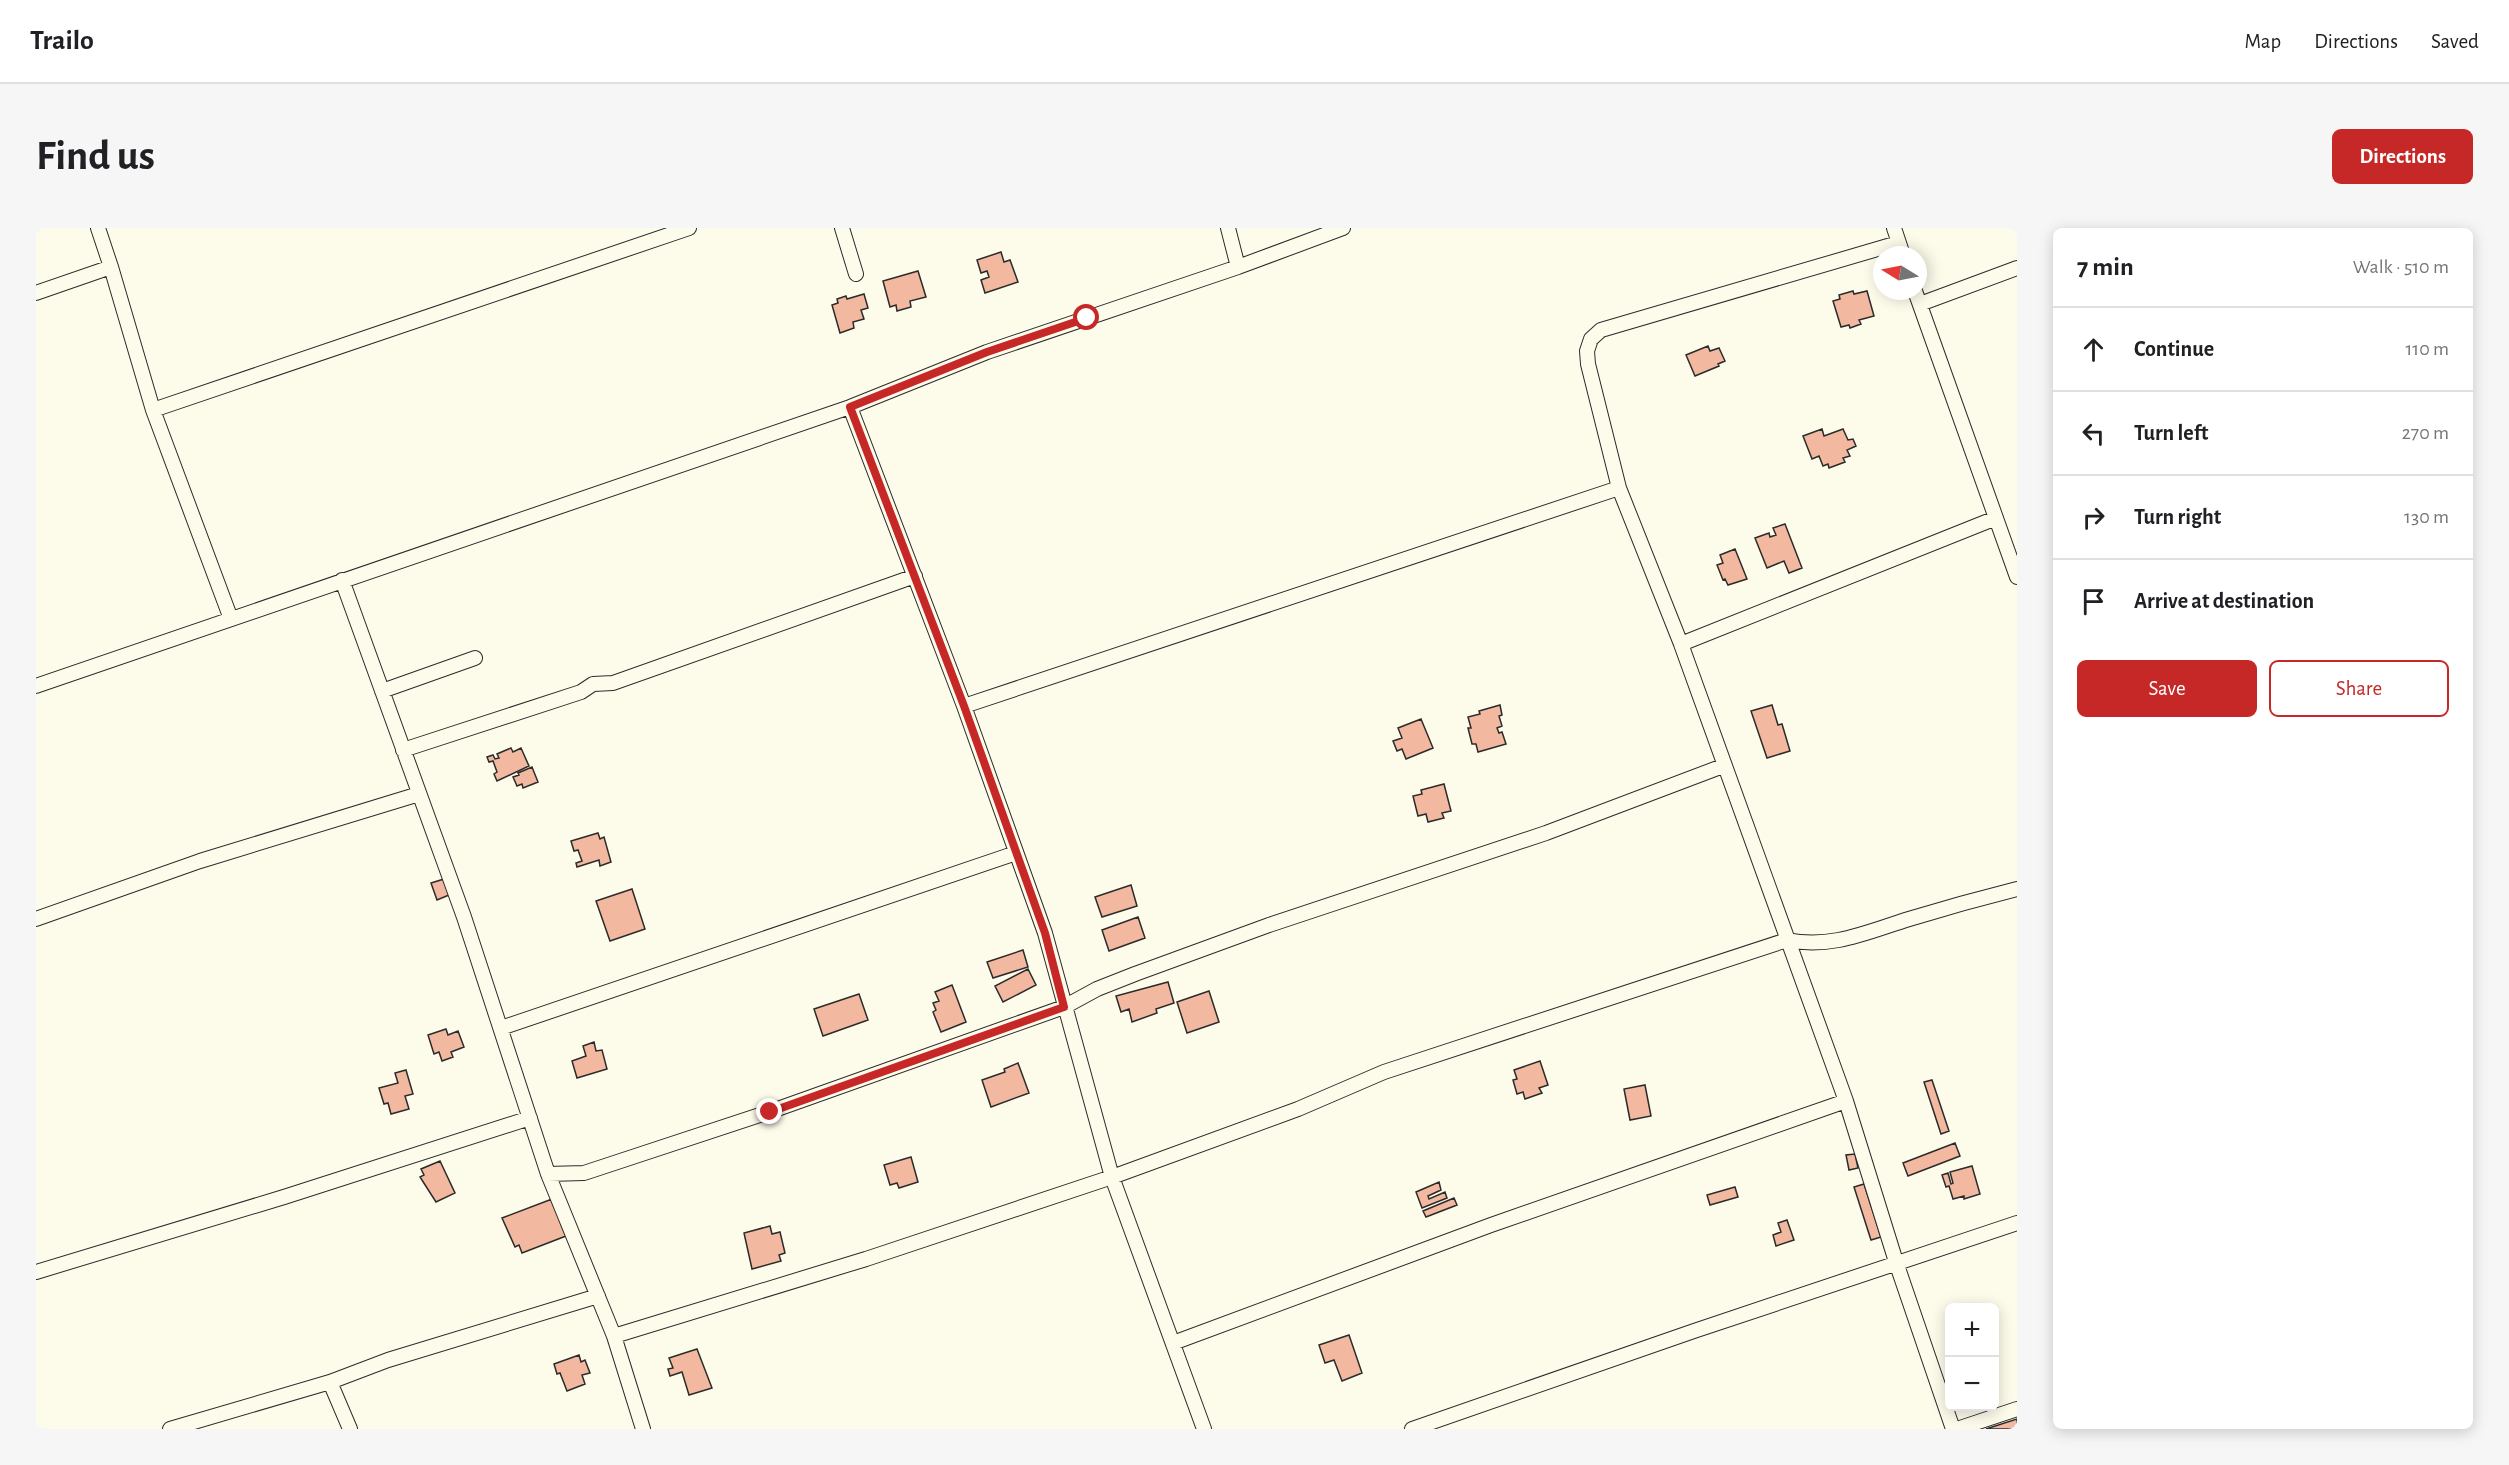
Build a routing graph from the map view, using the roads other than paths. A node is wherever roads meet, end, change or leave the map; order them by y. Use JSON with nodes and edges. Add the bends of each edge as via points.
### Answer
{"nodes":[{"id":1,"x":98,"y":228,"type":"edge"},
{"id":2,"x":689,"y":228,"type":"edge"},
{"id":3,"x":842,"y":228,"type":"edge"},
{"id":4,"x":1228,"y":228,"type":"edge"},
{"id":5,"x":1343,"y":228,"type":"edge"},
{"id":6,"x":1894,"y":228,"type":"edge"},
{"id":7,"x":1899,"y":246,"type":"edge"},
{"id":8,"x":1873,"y":256,"type":"edge"},
{"id":9,"x":111,"y":267,"type":"junction"},
{"id":10,"x":1238,"y":267,"type":"junction"},
{"id":11,"x":2017,"y":268,"type":"edge"},
{"id":12,"x":856,"y":274,"type":"dead end"},
{"id":13,"x":36,"y":293,"type":"edge"},
{"id":14,"x":1927,"y":295,"type":"edge"},
{"id":15,"x":1919,"y":300,"type":"edge"},
{"id":16,"x":850,"y":407,"type":"junction"},
{"id":17,"x":153,"y":410,"type":"junction"},
{"id":18,"x":1619,"y":488,"type":"junction"},
{"id":19,"x":1996,"y":518,"type":"junction"},
{"id":20,"x":915,"y":576,"type":"junction"},
{"id":21,"x":2017,"y":578,"type":"edge"},
{"id":22,"x":342,"y":580,"type":"junction"},
{"id":23,"x":231,"y":619,"type":"junction"},
{"id":24,"x":1681,"y":644,"type":"junction"},
{"id":25,"x":475,"y":658,"type":"dead end"},
{"id":26,"x":36,"y":686,"type":"edge"},
{"id":27,"x":382,"y":691,"type":"junction"},
{"id":28,"x":964,"y":706,"type":"junction"},
{"id":29,"x":403,"y":750,"type":"junction"},
{"id":30,"x":1724,"y":766,"type":"junction"},
{"id":31,"x":419,"y":794,"type":"junction"},
{"id":32,"x":1016,"y":853,"type":"junction"},
{"id":33,"x":2017,"y":889,"type":"edge"},
{"id":34,"x":36,"y":919,"type":"edge"},
{"id":35,"x":1787,"y":940,"type":"junction"},
{"id":36,"x":1064,"y":1007,"type":"junction"},
{"id":37,"x":501,"y":1028,"type":"junction"},
{"id":38,"x":1846,"y":1101,"type":"junction"},
{"id":39,"x":530,"y":1118,"type":"junction"},
{"id":40,"x":548,"y":1174,"type":"junction"},
{"id":41,"x":1112,"y":1177,"type":"junction"},
{"id":42,"x":2017,"y":1223,"type":"edge"},
{"id":43,"x":1897,"y":1265,"type":"junction"},
{"id":44,"x":36,"y":1272,"type":"edge"},
{"id":45,"x":598,"y":1296,"type":"junction"},
{"id":46,"x":614,"y":1336,"type":"junction"},
{"id":47,"x":1173,"y":1344,"type":"junction"},
{"id":48,"x":330,"y":1382,"type":"junction"},
{"id":49,"x":2017,"y":1409,"type":"edge"},
{"id":50,"x":170,"y":1429,"type":"edge"},
{"id":51,"x":350,"y":1429,"type":"edge"},
{"id":52,"x":643,"y":1429,"type":"edge"},
{"id":53,"x":1204,"y":1429,"type":"edge"},
{"id":54,"x":1412,"y":1429,"type":"edge"},
{"id":55,"x":1955,"y":1429,"type":"edge"}],
"edges":[{"from":1,"to":9,"type":"street"},
{"from":2,"to":17,"type":"street"},
{"from":3,"to":12,"type":"street"},
{"from":4,"to":10,"type":"street"},
{"from":5,"to":10,"type":"street"},
{"from":6,"to":7,"type":"street"},
{"from":8,"to":18,"type":"street","via":[[1595,334],[1587,351],[1588,364]]},
{"from":9,"to":13,"type":"street"},
{"from":9,"to":17,"type":"street"},
{"from":10,"to":16,"type":"street","via":[[987,352]]},
{"from":11,"to":14,"type":"street"},
{"from":15,"to":19,"type":"street"},
{"from":16,"to":20,"type":"street"},
{"from":16,"to":22,"type":"street"},
{"from":17,"to":23,"type":"street"},
{"from":18,"to":24,"type":"street"},
{"from":18,"to":28,"type":"street"},
{"from":19,"to":21,"type":"street"},
{"from":19,"to":24,"type":"street"},
{"from":20,"to":28,"type":"street"},
{"from":20,"to":29,"type":"street","via":[[613,683],[593,684],[581,692]]},
{"from":22,"to":23,"type":"street"},
{"from":22,"to":27,"type":"street"},
{"from":23,"to":26,"type":"street"},
{"from":24,"to":30,"type":"street"},
{"from":25,"to":27,"type":"street"},
{"from":27,"to":29,"type":"street"},
{"from":28,"to":32,"type":"street"},
{"from":29,"to":31,"type":"street"},
{"from":30,"to":35,"type":"street"},
{"from":30,"to":36,"type":"street","via":[[1545,833],[1158,965]]},
{"from":31,"to":34,"type":"street","via":[[200,861]]},
{"from":31,"to":37,"type":"street"},
{"from":32,"to":36,"type":"street","via":[[1045,933]]},
{"from":32,"to":37,"type":"street"},
{"from":33,"to":35,"type":"street","via":[[1846,939],[1808,944]]},
{"from":35,"to":38,"type":"street"},
{"from":35,"to":41,"type":"street","via":[[1384,1072],[1298,1110]]},
{"from":36,"to":40,"type":"street","via":[[770,1112],[584,1173]]},
{"from":36,"to":41,"type":"street"},
{"from":37,"to":39,"type":"street"},
{"from":38,"to":43,"type":"street"},
{"from":38,"to":47,"type":"street","via":[[1491,1225]]},
{"from":39,"to":40,"type":"street"},
{"from":39,"to":44,"type":"street"},
{"from":40,"to":45,"type":"street"},
{"from":41,"to":46,"type":"street"},
{"from":41,"to":47,"type":"street"},
{"from":42,"to":43,"type":"street"},
{"from":43,"to":54,"type":"street"},
{"from":43,"to":55,"type":"street"},
{"from":45,"to":46,"type":"street"},
{"from":45,"to":48,"type":"street","via":[[388,1360]]},
{"from":46,"to":52,"type":"street"},
{"from":47,"to":53,"type":"street"},
{"from":48,"to":50,"type":"street"},
{"from":48,"to":51,"type":"street"},
{"from":49,"to":55,"type":"street"}]}
